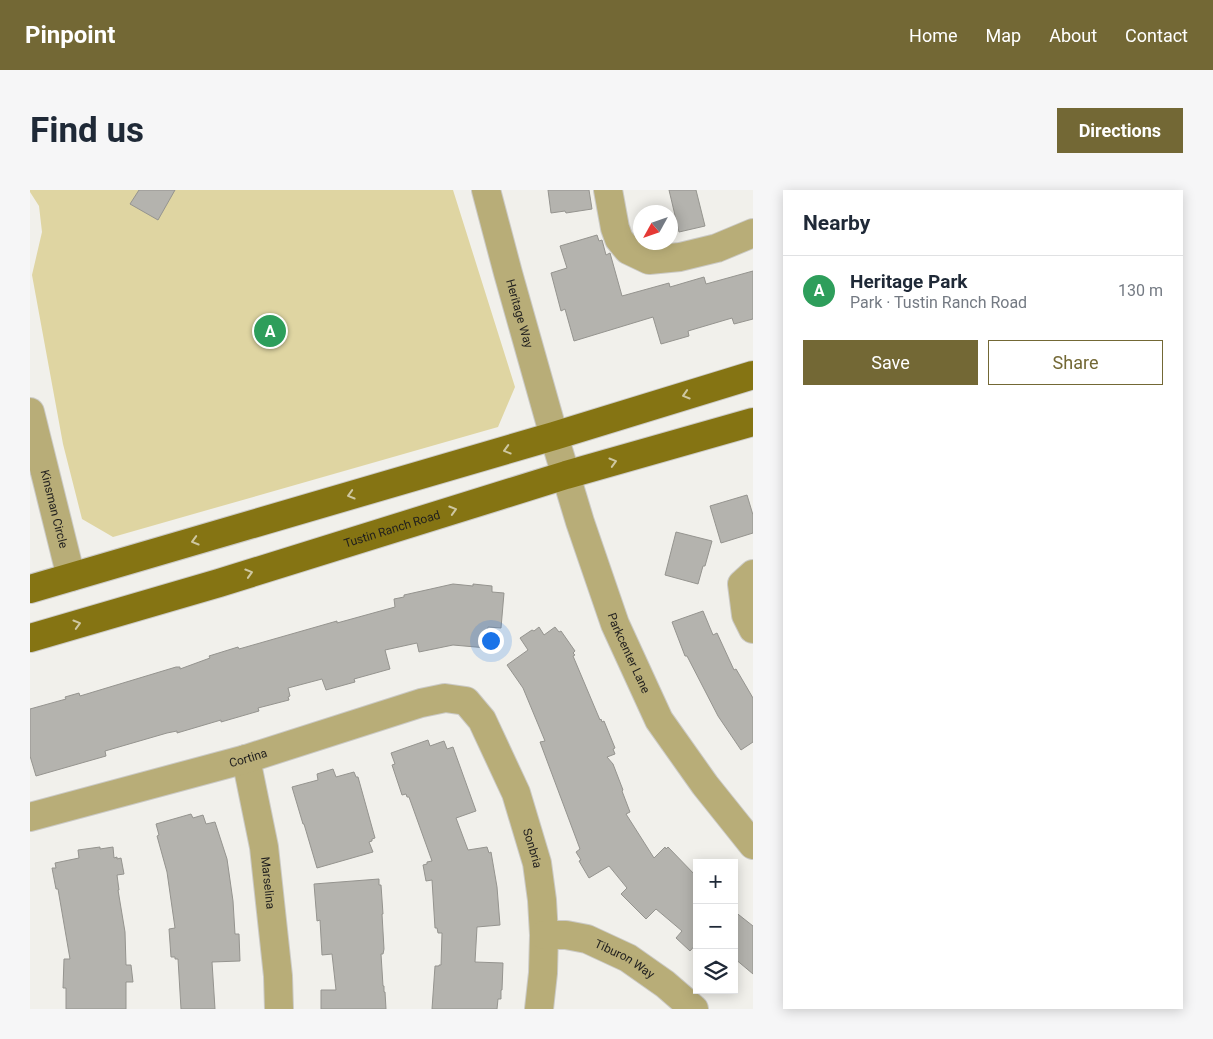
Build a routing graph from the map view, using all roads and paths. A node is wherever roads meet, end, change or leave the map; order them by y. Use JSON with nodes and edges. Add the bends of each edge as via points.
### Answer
{"nodes":[{"id":1,"x":486,"y":190,"type":"edge"},
{"id":2,"x":608,"y":190,"type":"edge"},
{"id":3,"x":753,"y":233,"type":"edge"},
{"id":4,"x":753,"y":374,"type":"edge"},
{"id":5,"x":30,"y":412,"type":"edge"},
{"id":6,"x":753,"y":422,"type":"edge"},
{"id":7,"x":554,"y":436,"type":"junction"},
{"id":8,"x":566,"y":475,"type":"junction"},
{"id":9,"x":71,"y":577,"type":"junction"},
{"id":10,"x":748,"y":579,"type":"edge"},
{"id":11,"x":30,"y":589,"type":"edge"},
{"id":12,"x":753,"y":629,"type":"edge"},
{"id":13,"x":30,"y":638,"type":"edge"},
{"id":14,"x":466,"y":702,"type":"joint"},
{"id":15,"x":246,"y":759,"type":"junction"},
{"id":16,"x":30,"y":817,"type":"edge"},
{"id":17,"x":753,"y":844,"type":"edge"},
{"id":18,"x":544,"y":936,"type":"junction"},
{"id":19,"x":279,"y":1009,"type":"edge"},
{"id":20,"x":539,"y":1009,"type":"edge"},
{"id":21,"x":694,"y":1009,"type":"edge"}],
"edges":[{"from":1,"to":7,"type":"street","name":"Heritage Way"},
{"from":2,"to":3,"type":"street","via":[[619,239],[628,250],[649,260],[717,248]]},
{"from":4,"to":7,"type":"main road","one_way":true},
{"from":5,"to":9,"type":"street","name":"Kinsman Circle"},
{"from":8,"to":6,"type":"main road","name":"Tustin Ranch Road","one_way":true},
{"from":7,"to":8,"type":"street","name":"Parkcenter Lane"},
{"from":7,"to":9,"type":"main road","one_way":true},
{"from":13,"to":8,"type":"main road","name":"Tustin Ranch Road","one_way":true},
{"from":8,"to":17,"type":"street","name":"Parkcenter Lane","via":[[615,624],[659,720],[705,785]]},
{"from":9,"to":11,"type":"main road"},
{"from":10,"to":12,"type":"street","via":[[746,615]]},
{"from":14,"to":15,"type":"street","name":"Cortina","via":[[445,698],[422,703]]},
{"from":14,"to":18,"type":"street","name":"Sonbria","via":[[482,720],[516,793],[537,863]]},
{"from":15,"to":16,"type":"street","name":"Cortina"},
{"from":15,"to":19,"type":"street","name":"Marselina","via":[[264,847]]},
{"from":18,"to":20,"type":"street","name":"Sonbria"},
{"from":18,"to":21,"type":"street","name":"Tiburon Way","via":[[566,935],[587,939],[628,958]]}]}
